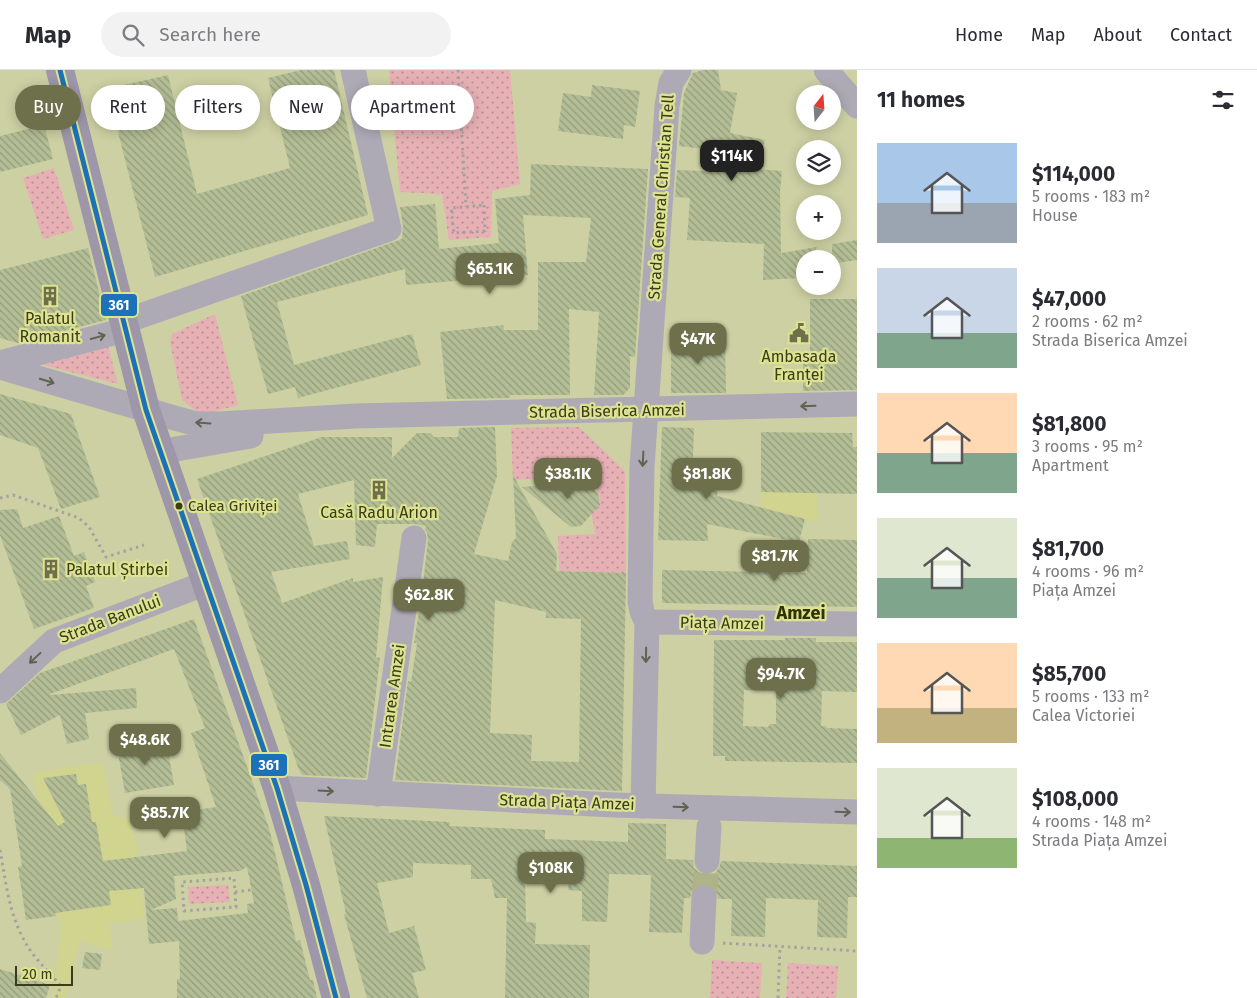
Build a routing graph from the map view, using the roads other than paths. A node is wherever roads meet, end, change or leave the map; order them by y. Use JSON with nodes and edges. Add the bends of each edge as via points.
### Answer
{"nodes":[{"id":1,"x":60,"y":70,"type":"edge"},
{"id":2,"x":353,"y":70,"type":"edge"},
{"id":3,"x":679,"y":70,"type":"edge"},
{"id":4,"x":826,"y":70,"type":"edge"},
{"id":5,"x":857,"y":106,"type":"edge"},
{"id":6,"x":124,"y":326,"type":"junction"},
{"id":7,"x":0,"y":363,"type":"edge"},
{"id":8,"x":0,"y":367,"type":"edge"},
{"id":9,"x":857,"y":404,"type":"edge"},
{"id":10,"x":146,"y":410,"type":"junction"},
{"id":11,"x":646,"y":410,"type":"junction"},
{"id":12,"x":356,"y":416,"type":"junction"},
{"id":13,"x":160,"y":452,"type":"junction"},
{"id":14,"x":414,"y":538,"type":"dead end"},
{"id":15,"x":206,"y":583,"type":"junction"},
{"id":16,"x":647,"y":622,"type":"junction"},
{"id":17,"x":857,"y":624,"type":"edge"},
{"id":18,"x":0,"y":691,"type":"edge"},
{"id":19,"x":277,"y":788,"type":"junction"},
{"id":20,"x":378,"y":794,"type":"junction"},
{"id":21,"x":643,"y":806,"type":"junction"},
{"id":22,"x":857,"y":812,"type":"edge"},
{"id":23,"x":709,"y":828,"type":"dead end"},
{"id":24,"x":707,"y":861,"type":"tunnel mouth"},
{"id":25,"x":704,"y":898,"type":"tunnel mouth"},
{"id":26,"x":702,"y":942,"type":"road end"},
{"id":27,"x":336,"y":998,"type":"edge"}],
"edges":[{"from":1,"to":6,"type":"main road"},
{"from":2,"to":6,"type":"street","via":[[389,229]]},
{"from":3,"to":11,"type":"street","name":"Strada General Christian Tell","via":[[671,83],[667,106]]},
{"from":4,"to":5,"type":"street"},
{"from":7,"to":6,"type":"street","one_way":true},
{"from":6,"to":10,"type":"main road"},
{"from":8,"to":10,"type":"street","one_way":true},
{"from":9,"to":11,"type":"street","name":"Strada Biserica Amzei","one_way":true},
{"from":12,"to":10,"type":"street","name":"Strada Biserica Amzei","one_way":true,"via":[[198,424]]},
{"from":10,"to":13,"type":"main road"},
{"from":11,"to":12,"type":"street","name":"Strada Biserica Amzei"},
{"from":11,"to":16,"type":"street","name":"Strada General Christian Tell","one_way":true,"via":[[640,601]]},
{"from":12,"to":13,"type":"street","name":"Strada Biserica Amzei"},
{"from":13,"to":15,"type":"main road"},
{"from":14,"to":20,"type":"street","name":"Intrarea Amzei"},
{"from":15,"to":18,"type":"street","name":"Strada Banului","one_way":true,"via":[[54,640]]},
{"from":15,"to":19,"type":"main road"},
{"from":16,"to":17,"type":"street","name":"Piața Amzei"},
{"from":16,"to":21,"type":"street","name":"Strada General Christian Tell","one_way":true},
{"from":19,"to":20,"type":"street","name":"Strada Piața Amzei","one_way":true},
{"from":19,"to":27,"type":"main road"},
{"from":20,"to":21,"type":"street","name":"Strada Piața Amzei"},
{"from":21,"to":22,"type":"street","name":"Strada Piața Amzei","one_way":true},
{"from":23,"to":24,"type":"street"},
{"from":25,"to":26,"type":"street"}]}
